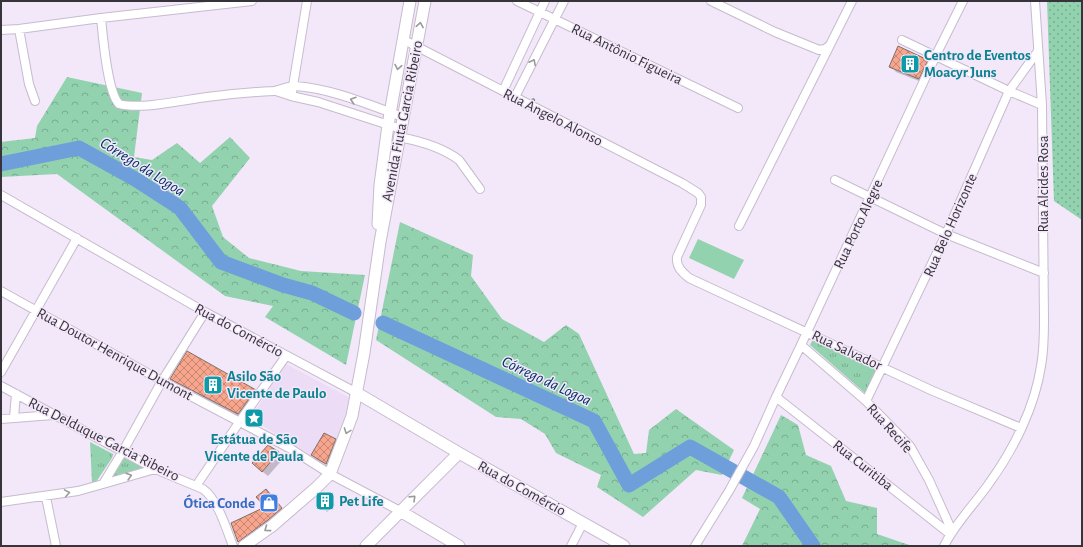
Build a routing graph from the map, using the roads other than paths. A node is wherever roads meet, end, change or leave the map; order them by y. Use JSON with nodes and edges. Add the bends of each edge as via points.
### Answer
{"nodes":[{"id":1,"x":252,"y":1,"type":"edge"},
{"id":2,"x":307,"y":1,"type":"edge"},
{"id":3,"x":410,"y":1,"type":"edge"},
{"id":4,"x":425,"y":1,"type":"edge"},
{"id":5,"x":517,"y":1,"type":"edge"},
{"id":6,"x":546,"y":1,"type":"edge"},
{"id":7,"x":564,"y":1,"type":"edge"},
{"id":8,"x":711,"y":1,"type":"edge"},
{"id":9,"x":852,"y":1,"type":"edge"},
{"id":10,"x":963,"y":1,"type":"edge"},
{"id":11,"x":1035,"y":1,"type":"edge"},
{"id":12,"x":540,"y":13,"type":"junction"},
{"id":13,"x":101,"y":18,"type":"junction"},
{"id":14,"x":554,"y":19,"type":"junction"},
{"id":15,"x":19,"y":29,"type":"junction"},
{"id":16,"x":1,"y":30,"type":"edge"},
{"id":17,"x":404,"y":40,"type":"junction"},
{"id":18,"x":902,"y":40,"type":"dead end"},
{"id":19,"x":830,"y":45,"type":"junction"},
{"id":20,"x":416,"y":47,"type":"junction"},
{"id":21,"x":1038,"y":51,"type":"junction"},
{"id":22,"x":936,"y":55,"type":"junction"},
{"id":23,"x":293,"y":86,"type":"junction"},
{"id":24,"x":276,"y":91,"type":"junction"},
{"id":25,"x":503,"y":91,"type":"junction"},
{"id":26,"x":1009,"y":91,"type":"junction"},
{"id":27,"x":291,"y":96,"type":"junction"},
{"id":28,"x":515,"y":97,"type":"junction"},
{"id":29,"x":35,"y":101,"type":"dead end"},
{"id":30,"x":1042,"y":105,"type":"junction"},
{"id":31,"x":738,"y":108,"type":"dead end"},
{"id":32,"x":390,"y":113,"type":"junction"},
{"id":33,"x":403,"y":117,"type":"junction"},
{"id":34,"x":388,"y":125,"type":"junction"},
{"id":35,"x":400,"y":133,"type":"junction"},
{"id":36,"x":384,"y":153,"type":"junction"},
{"id":37,"x":396,"y":156,"type":"junction"},
{"id":38,"x":835,"y":180,"type":"dead end"},
{"id":39,"x":480,"y":189,"type":"dead end"},
{"id":40,"x":1,"y":195,"type":"edge"},
{"id":41,"x":871,"y":197,"type":"junction"},
{"id":42,"x":739,"y":226,"type":"dead end"},
{"id":43,"x":946,"y":234,"type":"junction"},
{"id":44,"x":77,"y":238,"type":"junction"},
{"id":45,"x":380,"y":242,"type":"junction"},
{"id":46,"x":678,"y":265,"type":"joint"},
{"id":47,"x":1044,"y":273,"type":"junction"},
{"id":48,"x":1,"y":291,"type":"edge"},
{"id":49,"x":36,"y":310,"type":"junction"},
{"id":50,"x":205,"y":312,"type":"junction"},
{"id":51,"x":807,"y":332,"type":"junction"},
{"id":52,"x":801,"y":345,"type":"junction"},
{"id":53,"x":286,"y":356,"type":"junction"},
{"id":54,"x":883,"y":367,"type":"junction"},
{"id":55,"x":1,"y":372,"type":"edge"},
{"id":56,"x":162,"y":380,"type":"junction"},
{"id":57,"x":1,"y":386,"type":"edge"},
{"id":58,"x":357,"y":393,"type":"junction"},
{"id":59,"x":16,"y":394,"type":"junction"},
{"id":60,"x":776,"y":397,"type":"junction"},
{"id":61,"x":866,"y":401,"type":"junction"},
{"id":62,"x":54,"y":415,"type":"junction"},
{"id":63,"x":14,"y":417,"type":"junction"},
{"id":64,"x":1,"y":419,"type":"edge"},
{"id":65,"x":240,"y":421,"type":"junction"},
{"id":66,"x":1021,"y":428,"type":"junction"},
{"id":67,"x":123,"y":451,"type":"junction"},
{"id":68,"x":459,"y":453,"type":"junction"},
{"id":69,"x":155,"y":469,"type":"junction"},
{"id":70,"x":330,"y":474,"type":"junction"},
{"id":71,"x":102,"y":484,"type":"junction"},
{"id":72,"x":196,"y":486,"type":"junction"},
{"id":73,"x":46,"y":497,"type":"junction"},
{"id":74,"x":1,"y":502,"type":"edge"},
{"id":75,"x":400,"y":511,"type":"junction"},
{"id":76,"x":583,"y":523,"type":"junction"},
{"id":77,"x":951,"y":532,"type":"junction"},
{"id":78,"x":56,"y":546,"type":"edge"},
{"id":79,"x":233,"y":546,"type":"edge"},
{"id":80,"x":244,"y":546,"type":"edge"},
{"id":81,"x":366,"y":546,"type":"edge"},
{"id":82,"x":459,"y":546,"type":"edge"},
{"id":83,"x":570,"y":546,"type":"edge"},
{"id":84,"x":624,"y":546,"type":"edge"},
{"id":85,"x":695,"y":546,"type":"edge"},
{"id":86,"x":944,"y":546,"type":"edge"}],
"edges":[{"from":1,"to":13,"type":"street"},
{"from":2,"to":23,"type":"street"},
{"from":3,"to":17,"type":"main road","name":"Avenida Fiuta Garcia Ribeiro"},
{"from":20,"to":4,"type":"main road","name":"Avenida Fiuta Garcia Ribeiro","one_way":true},
{"from":5,"to":12,"type":"street","name":"Rua Antônio Figueira"},
{"from":6,"to":12,"type":"street"},
{"from":7,"to":14,"type":"street"},
{"from":8,"to":19,"type":"street","via":[[819,50]]},
{"from":9,"to":19,"type":"street"},
{"from":10,"to":22,"type":"street","name":"Rua Porto Alegre"},
{"from":11,"to":21,"type":"street","name":"Rua Alcides Rosa"},
{"from":12,"to":14,"type":"street","name":"Rua Antônio Figueira"},
{"from":12,"to":25,"type":"street"},
{"from":13,"to":15,"type":"street"},
{"from":13,"to":24,"type":"street","via":[[112,94],[119,104],[134,106],[235,93]]},
{"from":28,"to":14,"type":"street","one_way":true},
{"from":14,"to":31,"type":"street","name":"Rua Antônio Figueira"},
{"from":15,"to":16,"type":"street"},
{"from":15,"to":29,"type":"street","via":[[26,71]]},
{"from":17,"to":20,"type":"street","name":"Rua Ângelo Alonso"},
{"from":17,"to":32,"type":"main road","name":"Avenida Fiuta Garcia Ribeiro","one_way":true},
{"from":18,"to":22,"type":"street"},
{"from":19,"to":42,"type":"street"},
{"from":20,"to":25,"type":"street","name":"Rua Ângelo Alonso"},
{"from":20,"to":33,"type":"main road","name":"Avenida Fiuta Garcia Ribeiro"},
{"from":21,"to":26,"type":"street","name":"Rua Belo Horizonte"},
{"from":21,"to":30,"type":"street","name":"Rua Alcides Rosa"},
{"from":22,"to":26,"type":"street"},
{"from":22,"to":41,"type":"street","name":"Rua Porto Alegre"},
{"from":23,"to":24,"type":"street"},
{"from":23,"to":27,"type":"street"},
{"from":32,"to":23,"type":"street","one_way":true,"via":[[336,95]]},
{"from":24,"to":27,"type":"street"},
{"from":25,"to":28,"type":"street","name":"Rua Ângelo Alonso"},
{"from":26,"to":30,"type":"street"},
{"from":26,"to":43,"type":"street","name":"Rua Belo Horizonte"},
{"from":27,"to":34,"type":"street"},
{"from":28,"to":46,"type":"street","name":"Rua Ângelo Alonso","via":[[698,193],[702,200],[679,249]]},
{"from":30,"to":47,"type":"street","name":"Rua Alcides Rosa"},
{"from":32,"to":33,"type":"street"},
{"from":32,"to":34,"type":"main road","name":"Avenida Fiuta Garcia Ribeiro"},
{"from":33,"to":35,"type":"main road","name":"Avenida Fiuta Garcia Ribeiro"},
{"from":34,"to":35,"type":"street"},
{"from":34,"to":36,"type":"main road","name":"Avenida Fiuta Garcia Ribeiro"},
{"from":35,"to":37,"type":"main road","name":"Avenida Fiuta Garcia Ribeiro"},
{"from":35,"to":39,"type":"street","via":[[454,156]]},
{"from":36,"to":37,"type":"main road"},
{"from":36,"to":45,"type":"main road","name":"Avenida Fiuta Garcia Ribeiro","via":[[378,217]]},
{"from":37,"to":45,"type":"main road","name":"Avenida Fiuta Garcia Ribeiro"},
{"from":38,"to":41,"type":"street"},
{"from":40,"to":44,"type":"street","name":"Rua do Comércio"},
{"from":41,"to":43,"type":"street"},
{"from":41,"to":51,"type":"street","name":"Rua Porto Alegre"},
{"from":43,"to":47,"type":"street"},
{"from":43,"to":54,"type":"street","name":"Rua Belo Horizonte"},
{"from":44,"to":49,"type":"street"},
{"from":44,"to":50,"type":"street","name":"Rua do Comércio"},
{"from":45,"to":58,"type":"main road","name":"Avenida Fiuta Garcia Ribeiro"},
{"from":46,"to":51,"type":"street","name":"Rua Salvador","via":[[689,278]]},
{"from":47,"to":66,"type":"street","name":"Rua Alcides Rosa","via":[[1044,347],[1029,411]]},
{"from":48,"to":49,"type":"street","name":"Rua Doutor Henrique Dumont"},
{"from":49,"to":55,"type":"street"},
{"from":49,"to":56,"type":"street","name":"Rua Doutor Henrique Dumont"},
{"from":50,"to":53,"type":"street","name":"Rua do Comércio"},
{"from":50,"to":56,"type":"street"},
{"from":51,"to":52,"type":"street","name":"Rua Porto Alegre"},
{"from":51,"to":54,"type":"street","name":"Rua Salvador"},
{"from":52,"to":60,"type":"street","name":"Rua Porto Alegre"},
{"from":52,"to":61,"type":"street","name":"Rua Recife"},
{"from":53,"to":58,"type":"street","name":"Rua do Comércio"},
{"from":53,"to":65,"type":"street"},
{"from":54,"to":61,"type":"street","name":"Rua Belo Horizonte"},
{"from":54,"to":66,"type":"street","name":"Rua Salvador"},
{"from":56,"to":65,"type":"street","name":"Rua Doutor Henrique Dumont"},
{"from":56,"to":67,"type":"street"},
{"from":57,"to":59,"type":"street","name":"Rua Delduque Garcia Ribeiro"},
{"from":58,"to":68,"type":"main road","name":"Rua do Comércio"},
{"from":58,"to":70,"type":"main road","name":"Avenida Fiuta Garcia Ribeiro","one_way":true,"via":[[352,416]]},
{"from":59,"to":62,"type":"street","name":"Rua Delduque Garcia Ribeiro"},
{"from":59,"to":63,"type":"street"},
{"from":60,"to":77,"type":"street","name":"Rua Curitiba"},
{"from":60,"to":85,"type":"street","name":"Rua Porto Alegre","via":[[754,446]]},
{"from":61,"to":77,"type":"street","name":"Rua Recife","via":[[910,446],[929,480]]},
{"from":62,"to":63,"type":"street"},
{"from":62,"to":67,"type":"street","name":"Rua Delduque Garcia Ribeiro"},
{"from":63,"to":64,"type":"street"},
{"from":65,"to":70,"type":"street","name":"Rua Doutor Henrique Dumont"},
{"from":65,"to":72,"type":"street"},
{"from":66,"to":77,"type":"street","name":"Rua Alcides Rosa","via":[[996,474]]},
{"from":67,"to":69,"type":"street","name":"Rua Delduque Garcia Ribeiro"},
{"from":67,"to":71,"type":"street"},
{"from":75,"to":68,"type":"main road","one_way":true},
{"from":68,"to":76,"type":"main road","name":"Rua do Comércio"},
{"from":71,"to":69,"type":"street","one_way":true},
{"from":69,"to":72,"type":"street","name":"Rua Delduque Garcia Ribeiro"},
{"from":70,"to":75,"type":"street","name":"Rua Doutor Henrique Dumont"},
{"from":70,"to":80,"type":"main road","one_way":true,"via":[[272,526]]},
{"from":73,"to":71,"type":"street","one_way":true},
{"from":72,"to":79,"type":"street","name":"Rua Delduque Garcia Ribeiro","via":[[207,492],[217,508]]},
{"from":73,"to":74,"type":"street"},
{"from":73,"to":78,"type":"street"},
{"from":75,"to":81,"type":"main road"},
{"from":75,"to":82,"type":"main road","name":"Rua Doutor Henrique Dumont"},
{"from":76,"to":83,"type":"street"},
{"from":76,"to":84,"type":"main road","name":"Rua do Comércio"},
{"from":77,"to":86,"type":"street","name":"Rua Alcides Rosa"}]}
